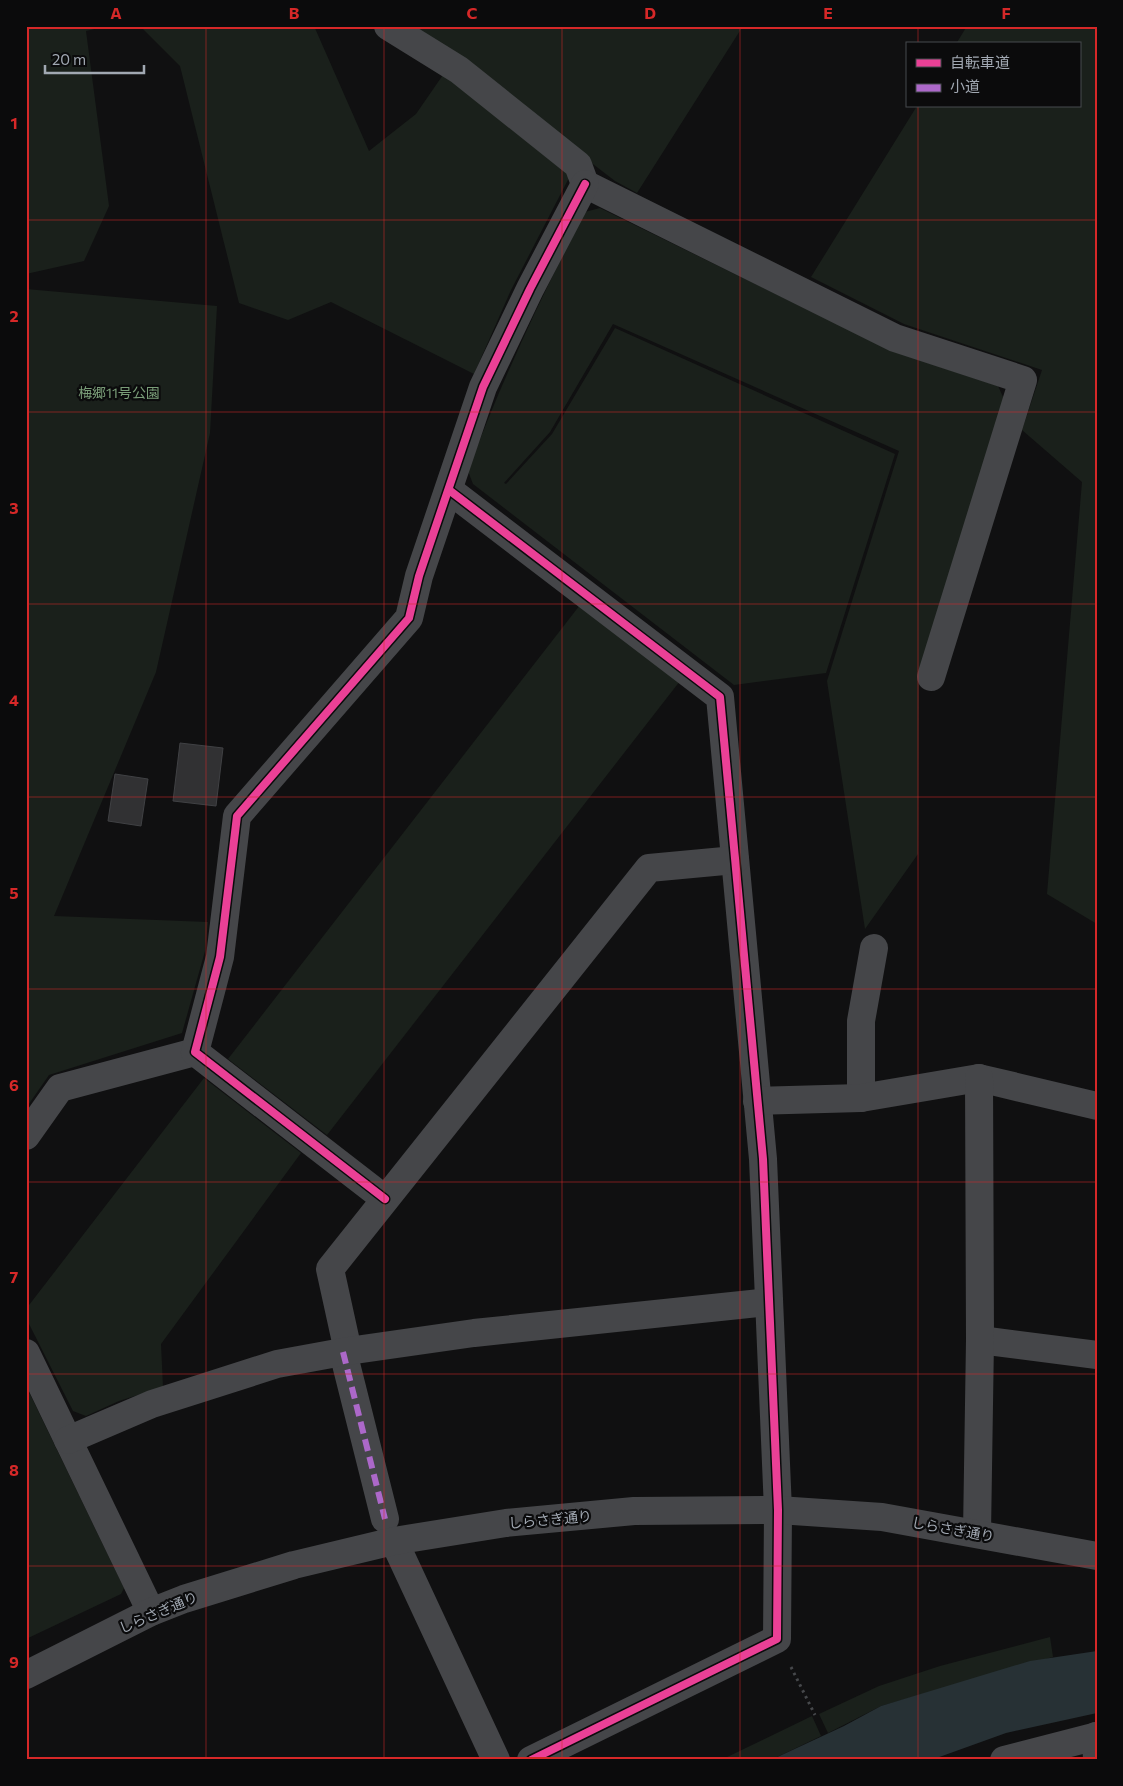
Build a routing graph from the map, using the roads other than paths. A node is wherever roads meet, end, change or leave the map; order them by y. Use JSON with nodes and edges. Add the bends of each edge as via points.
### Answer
{"nodes":[{"id":1,"x":388,"y":26,"type":"edge"},
{"id":2,"x":585,"y":184,"type":"junction"},
{"id":3,"x":449,"y":490,"type":"junction"},
{"id":4,"x":931,"y":677,"type":"dead end"},
{"id":5,"x":735,"y":860,"type":"junction"},
{"id":6,"x":874,"y":948,"type":"dead end"},
{"id":7,"x":194,"y":1052,"type":"junction"},
{"id":8,"x":979,"y":1078,"type":"junction"},
{"id":9,"x":861,"y":1098,"type":"junction"},
{"id":10,"x":757,"y":1101,"type":"junction"},
{"id":11,"x":1097,"y":1106,"type":"edge"},
{"id":12,"x":26,"y":1136,"type":"edge"},
{"id":13,"x":385,"y":1199,"type":"junction"},
{"id":14,"x":769,"y":1302,"type":"junction"},
{"id":15,"x":980,"y":1340,"type":"junction"},
{"id":16,"x":346,"y":1351,"type":"junction"},
{"id":17,"x":26,"y":1353,"type":"edge"},
{"id":18,"x":1097,"y":1355,"type":"edge"},
{"id":19,"x":68,"y":1440,"type":"junction"},
{"id":20,"x":778,"y":1510,"type":"junction"},
{"id":21,"x":389,"y":1530,"type":"junction"},
{"id":22,"x":977,"y":1533,"type":"junction"},
{"id":23,"x":1097,"y":1556,"type":"edge"},
{"id":24,"x":152,"y":1612,"type":"junction"},
{"id":25,"x":26,"y":1675,"type":"edge"},
{"id":26,"x":1096,"y":1744,"type":"edge"},
{"id":27,"x":496,"y":1760,"type":"edge"},
{"id":28,"x":531,"y":1760,"type":"edge"},
{"id":29,"x":1004,"y":1760,"type":"edge"}],
"edges":[{"from":1,"to":2,"type":"street","via":[[459,70],[578,165]]},
{"from":2,"to":3,"type":"street","via":[[483,387]]},
{"from":2,"to":4,"type":"street","via":[[895,338],[1023,380]]},
{"from":3,"to":5,"type":"street","via":[[720,697]]},
{"from":3,"to":7,"type":"street","via":[[419,576],[410,618],[237,816],[220,957]]},
{"from":5,"to":10,"type":"street"},
{"from":5,"to":13,"type":"street","via":[[648,868]]},
{"from":6,"to":9,"type":"street","via":[[862,1021]]},
{"from":7,"to":12,"type":"street","via":[[60,1088]]},
{"from":7,"to":13,"type":"street"},
{"from":8,"to":9,"type":"street"},
{"from":8,"to":11,"type":"street"},
{"from":8,"to":15,"type":"street"},
{"from":9,"to":10,"type":"street"},
{"from":10,"to":14,"type":"street"},
{"from":13,"to":16,"type":"street","via":[[330,1269]]},
{"from":14,"to":16,"type":"street","via":[[474,1332]]},
{"from":14,"to":20,"type":"street"},
{"from":15,"to":18,"type":"street"},
{"from":15,"to":22,"type":"street"},
{"from":16,"to":19,"type":"street","via":[[277,1364],[161,1402]]},
{"from":16,"to":21,"type":"street"},
{"from":17,"to":19,"type":"street"},
{"from":19,"to":24,"type":"street"},
{"from":20,"to":21,"type":"street","name":"しらさぎ通り","via":[[634,1511]]},
{"from":20,"to":22,"type":"street","name":"しらさぎ通り","via":[[882,1517]]},
{"from":20,"to":28,"type":"street","via":[[777,1639]]},
{"from":21,"to":24,"type":"street","name":"しらさぎ通り"},
{"from":21,"to":27,"type":"street"},
{"from":22,"to":23,"type":"street","name":"しらさぎ通り"},
{"from":24,"to":25,"type":"street","name":"しらさぎ通り"},
{"from":26,"to":29,"type":"street"}]}
